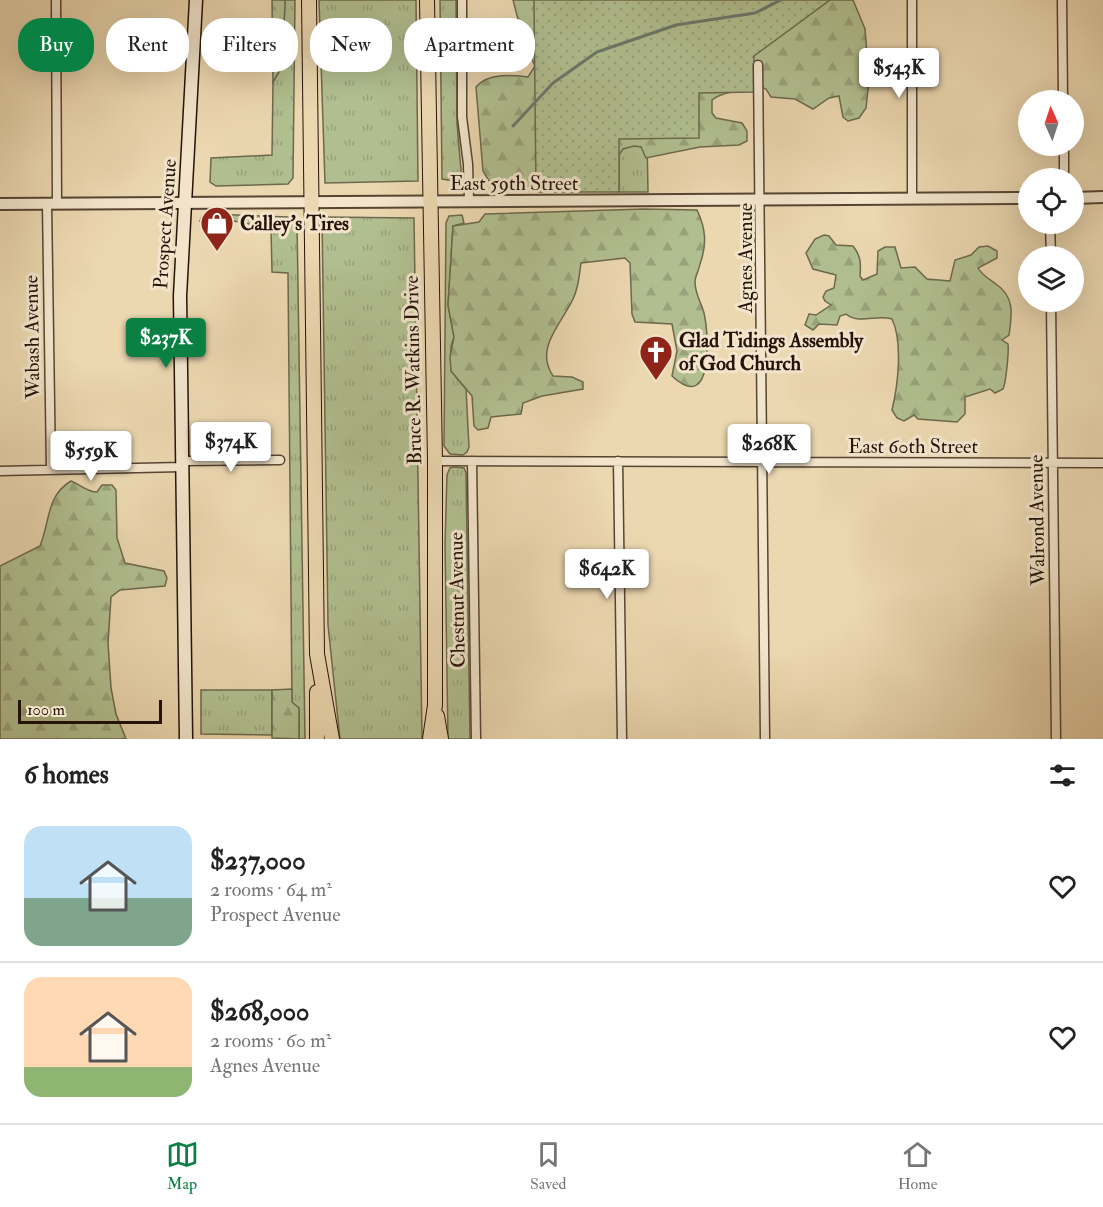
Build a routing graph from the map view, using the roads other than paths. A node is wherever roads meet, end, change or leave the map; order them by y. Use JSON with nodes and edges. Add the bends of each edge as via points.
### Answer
{"nodes":[{"id":1,"x":56,"y":0,"type":"edge"},
{"id":2,"x":196,"y":0,"type":"edge"},
{"id":3,"x":309,"y":0,"type":"edge"},
{"id":4,"x":428,"y":0,"type":"edge"},
{"id":5,"x":462,"y":0,"type":"edge"},
{"id":6,"x":912,"y":0,"type":"edge"},
{"id":7,"x":1062,"y":0,"type":"edge"},
{"id":8,"x":758,"y":66,"type":"dead end"},
{"id":9,"x":1063,"y":90,"type":"edge"},
{"id":10,"x":1103,"y":197,"type":"edge"},
{"id":11,"x":912,"y":198,"type":"junction"},
{"id":12,"x":1018,"y":198,"type":"edge"},
{"id":13,"x":1084,"y":198,"type":"edge"},
{"id":14,"x":761,"y":199,"type":"junction"},
{"id":15,"x":429,"y":201,"type":"junction"},
{"id":16,"x":469,"y":201,"type":"junction"},
{"id":17,"x":311,"y":202,"type":"junction"},
{"id":18,"x":187,"y":203,"type":"junction"},
{"id":19,"x":0,"y":204,"type":"edge"},
{"id":20,"x":52,"y":204,"type":"junction"},
{"id":21,"x":1051,"y":312,"type":"edge"},
{"id":22,"x":280,"y":460,"type":"dead end"},
{"id":23,"x":435,"y":461,"type":"junction"},
{"id":24,"x":472,"y":461,"type":"junction"},
{"id":25,"x":618,"y":461,"type":"junction"},
{"id":26,"x":763,"y":461,"type":"junction"},
{"id":27,"x":1053,"y":463,"type":"junction"},
{"id":28,"x":1103,"y":463,"type":"edge"},
{"id":29,"x":182,"y":464,"type":"junction"},
{"id":30,"x":51,"y":470,"type":"junction"},
{"id":31,"x":0,"y":471,"type":"edge"},
{"id":32,"x":317,"y":654,"type":"junction"},
{"id":33,"x":435,"y":705,"type":"junction"},
{"id":34,"x":186,"y":739,"type":"edge"},
{"id":35,"x":317,"y":739,"type":"edge"},
{"id":36,"x":332,"y":739,"type":"edge"},
{"id":37,"x":430,"y":739,"type":"edge"},
{"id":38,"x":441,"y":739,"type":"edge"},
{"id":39,"x":476,"y":739,"type":"edge"},
{"id":40,"x":622,"y":739,"type":"edge"},
{"id":41,"x":765,"y":739,"type":"edge"},
{"id":42,"x":1056,"y":739,"type":"edge"}],
"edges":[{"from":1,"to":20,"type":"street","name":"Wabash Avenue"},
{"from":2,"to":18,"type":"main road","name":"Prospect Avenue"},
{"from":3,"to":17,"type":"highway"},
{"from":4,"to":15,"type":"highway","name":"Bruce R. Watkins Drive"},
{"from":5,"to":16,"type":"street","via":[[462,117]]},
{"from":6,"to":11,"type":"street"},
{"from":7,"to":9,"type":"street"},
{"from":8,"to":14,"type":"street","name":"Agnes Avenue"},
{"from":10,"to":13,"type":"street"},
{"from":11,"to":12,"type":"street","name":"East 59th Street"},
{"from":11,"to":14,"type":"street","name":"East 59th Street"},
{"from":14,"to":16,"type":"street","name":"East 59th Street"},
{"from":14,"to":26,"type":"street","name":"Agnes Avenue"},
{"from":15,"to":16,"type":"street","name":"East 59th Street"},
{"from":15,"to":17,"type":"street","name":"East 59th Street"},
{"from":15,"to":23,"type":"highway","name":"Bruce R. Watkins Drive"},
{"from":17,"to":18,"type":"street","name":"East 59th Street"},
{"from":17,"to":32,"type":"highway"},
{"from":18,"to":20,"type":"street","name":"East 59th Street"},
{"from":18,"to":29,"type":"main road","name":"Prospect Avenue","via":[[180,296]]},
{"from":19,"to":20,"type":"street","name":"East 59th Street"},
{"from":20,"to":30,"type":"street","name":"Wabash Avenue"},
{"from":21,"to":27,"type":"street","name":"Walrond Avenue"},
{"from":22,"to":29,"type":"street"},
{"from":23,"to":24,"type":"street","name":"East 60th Street"},
{"from":23,"to":33,"type":"highway","name":"Bruce R. Watkins Drive"},
{"from":24,"to":25,"type":"street","name":"East 60th Street"},
{"from":24,"to":39,"type":"street","name":"Chestnut Avenue"},
{"from":25,"to":26,"type":"street","name":"East 60th Street"},
{"from":25,"to":40,"type":"street"},
{"from":26,"to":27,"type":"street","name":"East 60th Street"},
{"from":26,"to":41,"type":"street","name":"Agnes Avenue"},
{"from":27,"to":28,"type":"street","name":"East 60th Street"},
{"from":27,"to":42,"type":"street","name":"Walrond Avenue"},
{"from":29,"to":30,"type":"street"},
{"from":29,"to":34,"type":"main road","name":"Prospect Avenue"},
{"from":30,"to":31,"type":"street"},
{"from":32,"to":35,"type":"highway"},
{"from":32,"to":36,"type":"highway"},
{"from":33,"to":37,"type":"highway","name":"Bruce R. Watkins Drive"},
{"from":33,"to":38,"type":"highway"}]}
